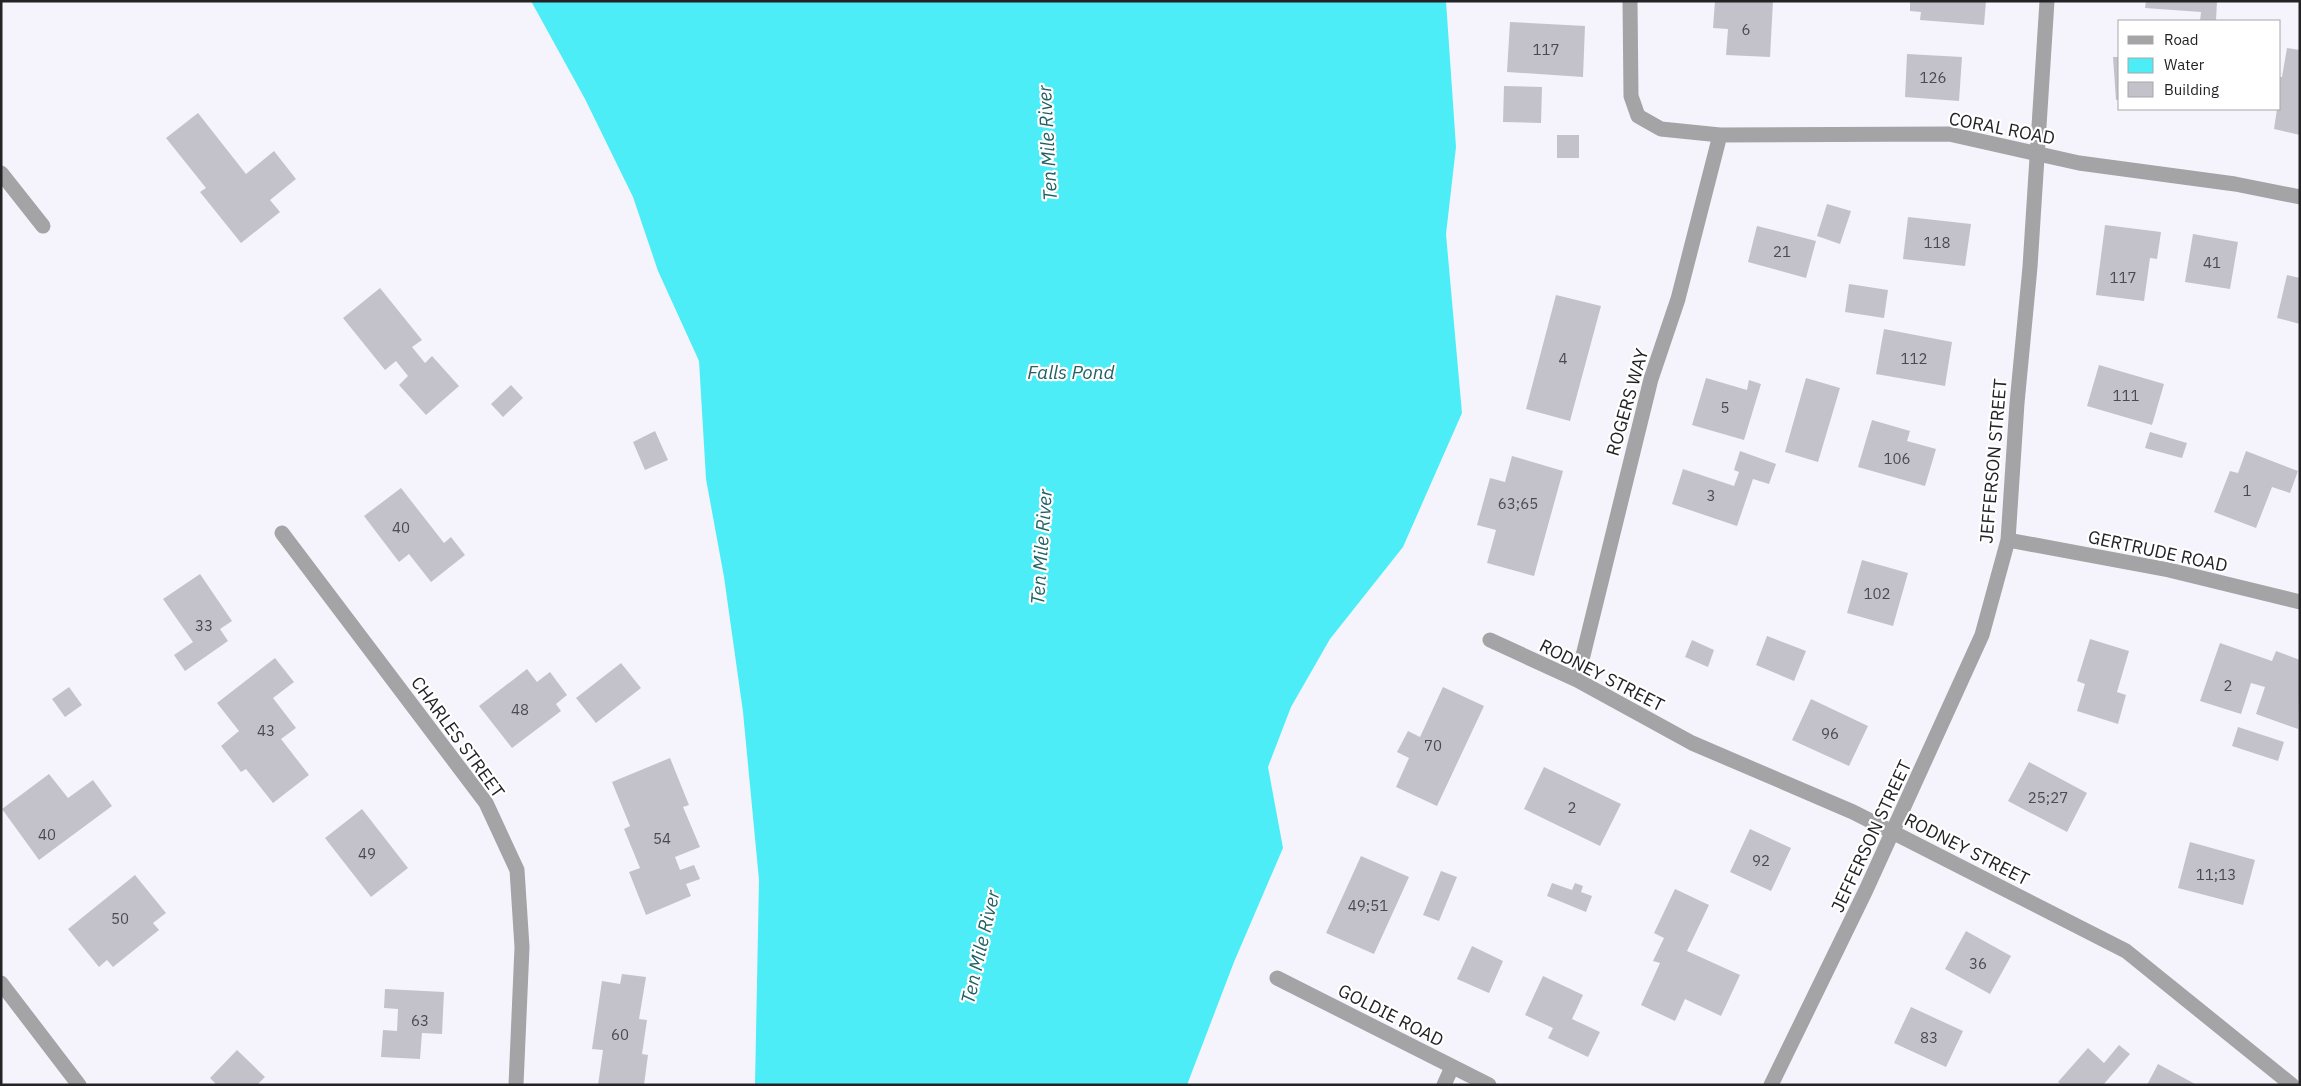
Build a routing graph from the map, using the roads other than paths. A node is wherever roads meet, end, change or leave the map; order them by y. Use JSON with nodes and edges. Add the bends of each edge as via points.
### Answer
{"nodes":[{"id":1,"x":1630,"y":1,"type":"edge"},
{"id":2,"x":2047,"y":1,"type":"edge"},
{"id":3,"x":1720,"y":135,"type":"junction"},
{"id":4,"x":2038,"y":154,"type":"junction"},
{"id":5,"x":1,"y":172,"type":"edge"},
{"id":6,"x":2300,"y":197,"type":"edge"},
{"id":7,"x":44,"y":226,"type":"dead end"},
{"id":8,"x":282,"y":533,"type":"dead end"},
{"id":9,"x":2008,"y":540,"type":"junction"},
{"id":10,"x":2300,"y":602,"type":"edge"},
{"id":11,"x":1490,"y":640,"type":"dead end"},
{"id":12,"x":1577,"y":680,"type":"junction"},
{"id":13,"x":1893,"y":832,"type":"junction"},
{"id":14,"x":1277,"y":978,"type":"dead end"},
{"id":15,"x":1,"y":983,"type":"edge"},
{"id":16,"x":1452,"y":1066,"type":"junction"},
{"id":17,"x":2300,"y":1078,"type":"edge"},
{"id":18,"x":79,"y":1085,"type":"edge"},
{"id":19,"x":516,"y":1085,"type":"edge"},
{"id":20,"x":1444,"y":1085,"type":"edge"},
{"id":21,"x":1489,"y":1085,"type":"edge"},
{"id":22,"x":1771,"y":1085,"type":"edge"},
{"id":23,"x":2292,"y":1085,"type":"edge"}],
"edges":[{"from":1,"to":3,"type":"street","name":"CORAL ROAD","via":[[1632,96],[1638,116],[1660,129]]},
{"from":2,"to":4,"type":"street","name":"JEFFERSON STREET"},
{"from":3,"to":4,"type":"street","name":"CORAL ROAD","via":[[1949,134]]},
{"from":3,"to":12,"type":"street","name":"ROGERS WAY","via":[[1678,299],[1651,379]]},
{"from":4,"to":6,"type":"street","name":"CORAL ROAD"},
{"from":4,"to":9,"type":"street","name":"JEFFERSON STREET"},
{"from":5,"to":7,"type":"street"},
{"from":8,"to":19,"type":"street","name":"CHARLES STREET","via":[[486,803],[517,870],[522,947]]},
{"from":9,"to":10,"type":"street","name":"GERTRUDE ROAD","via":[[2169,570]]},
{"from":9,"to":13,"type":"street","name":"JEFFERSON STREET","via":[[1982,635]]},
{"from":11,"to":12,"type":"street","name":"RODNEY STREET"},
{"from":12,"to":13,"type":"street","name":"RODNEY STREET","via":[[1692,743]]},
{"from":13,"to":22,"type":"street","name":"JEFFERSON STREET"},
{"from":13,"to":23,"type":"street","name":"RODNEY STREET","via":[[2126,951]]},
{"from":14,"to":16,"type":"street","name":"GOLDIE ROAD"},
{"from":15,"to":18,"type":"street"},
{"from":16,"to":20,"type":"street"},
{"from":16,"to":21,"type":"street","name":"GOLDIE ROAD"},
{"from":17,"to":23,"type":"street"}]}
